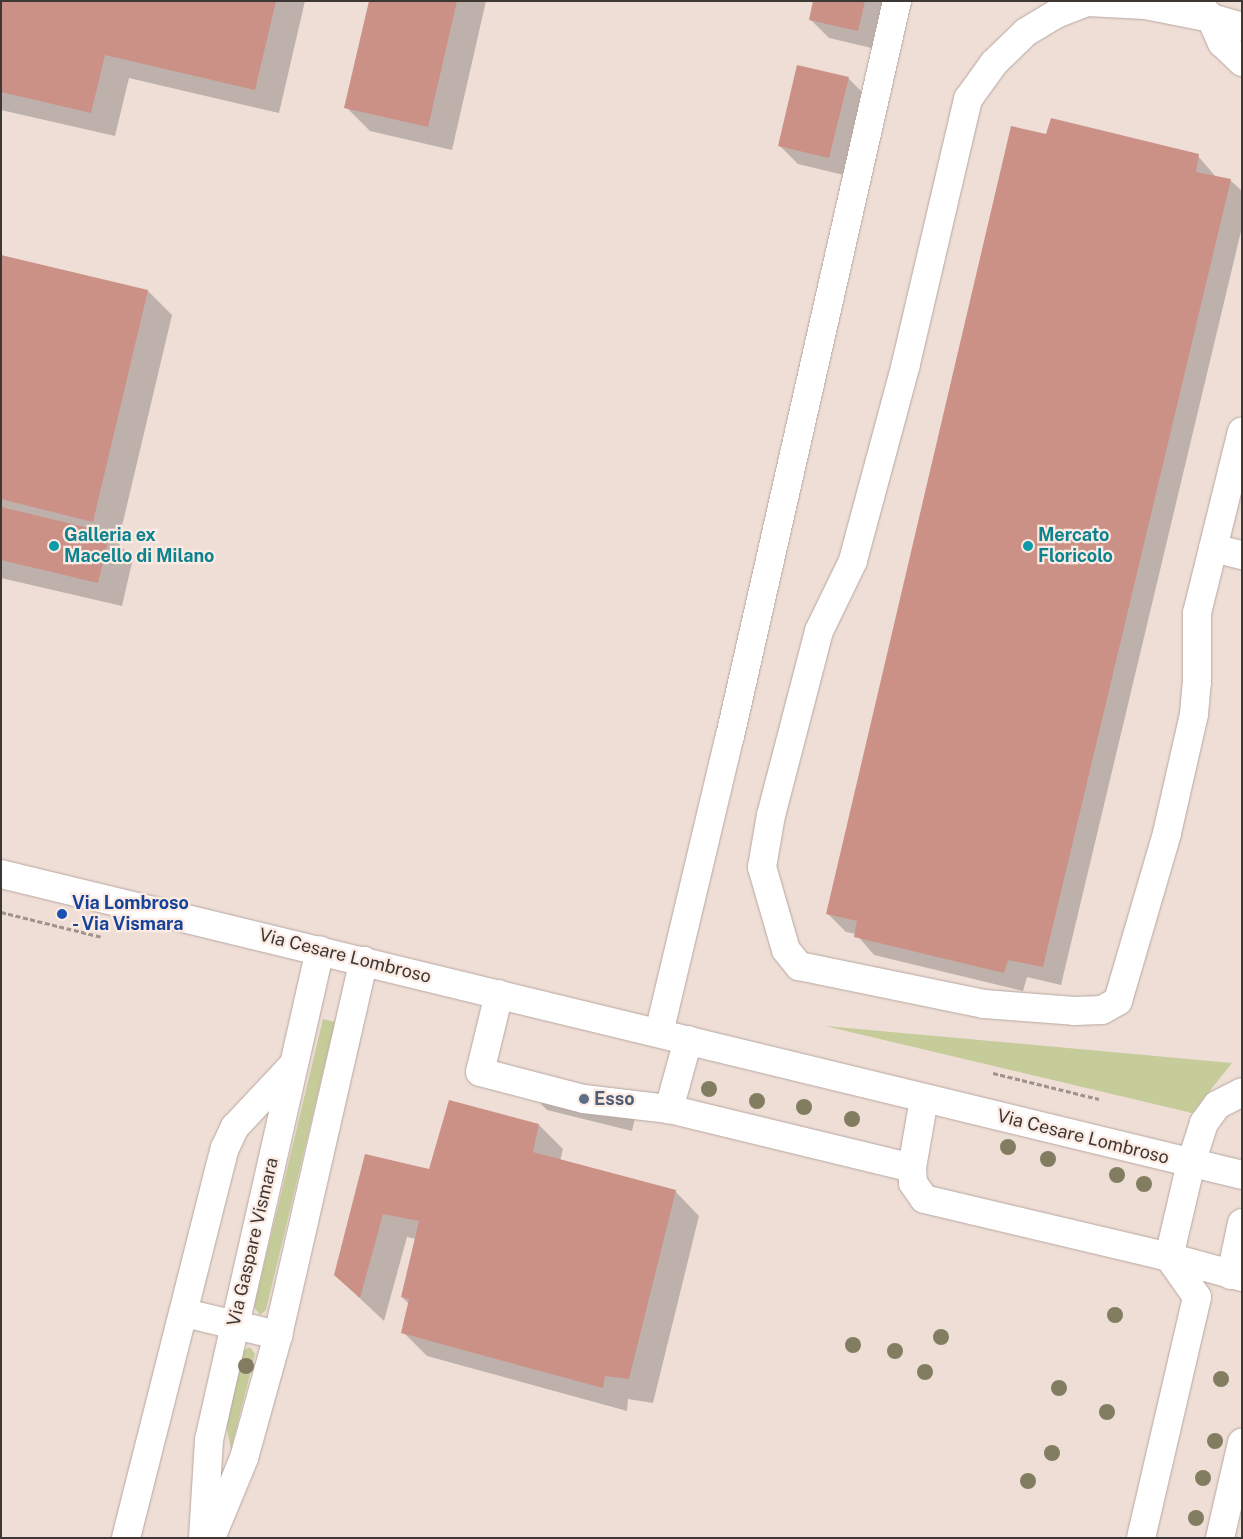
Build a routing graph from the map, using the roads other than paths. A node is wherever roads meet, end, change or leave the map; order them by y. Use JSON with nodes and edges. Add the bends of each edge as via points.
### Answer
{"nodes":[{"id":1,"x":897,"y":1,"type":"edge"},
{"id":2,"x":1204,"y":10,"type":"edge"},
{"id":3,"x":1242,"y":27,"type":"edge"},
{"id":4,"x":1242,"y":62,"type":"edge"},
{"id":5,"x":1242,"y":431,"type":"edge"},
{"id":6,"x":1212,"y":548,"type":"junction"},
{"id":7,"x":1242,"y":555,"type":"edge"},
{"id":8,"x":1,"y":874,"type":"edge"},
{"id":9,"x":320,"y":950,"type":"junction"},
{"id":10,"x":364,"y":961,"type":"junction"},
{"id":11,"x":498,"y":994,"type":"junction"},
{"id":12,"x":659,"y":1033,"type":"junction"},
{"id":13,"x":688,"y":1040,"type":"junction"},
{"id":14,"x":295,"y":1063,"type":"junction"},
{"id":15,"x":1242,"y":1092,"type":"edge"},
{"id":16,"x":924,"y":1099,"type":"junction"},
{"id":17,"x":669,"y":1109,"type":"junction"},
{"id":18,"x":1191,"y":1164,"type":"junction"},
{"id":19,"x":912,"y":1168,"type":"junction"},
{"id":20,"x":1242,"y":1175,"type":"edge"},
{"id":21,"x":1242,"y":1223,"type":"edge"},
{"id":22,"x":1169,"y":1257,"type":"junction"},
{"id":23,"x":1238,"y":1278,"type":"edge"},
{"id":24,"x":185,"y":1313,"type":"junction"},
{"id":25,"x":233,"y":1325,"type":"junction"},
{"id":26,"x":278,"y":1336,"type":"junction"},
{"id":27,"x":1242,"y":1443,"type":"edge"},
{"id":28,"x":126,"y":1538,"type":"edge"},
{"id":29,"x":203,"y":1538,"type":"edge"},
{"id":30,"x":210,"y":1538,"type":"edge"},
{"id":31,"x":1141,"y":1538,"type":"edge"},
{"id":32,"x":1220,"y":1538,"type":"edge"}],
"edges":[{"from":1,"to":12,"type":"street"},
{"from":2,"to":3,"type":"street"},
{"from":2,"to":4,"type":"street","via":[[1222,43]]},
{"from":2,"to":6,"type":"street","via":[[1087,2],[1056,14],[1026,32],[994,63],[968,99],[906,364],[853,561],[819,631],[771,815],[762,867],[786,950],[798,966],[984,1004],[1074,1011],[1102,1010],[1118,1001],[1167,833],[1194,714],[1197,613]]},
{"from":5,"to":6,"type":"street"},
{"from":6,"to":7,"type":"street"},
{"from":8,"to":9,"type":"street","name":"Via Cesare Lombroso"},
{"from":9,"to":10,"type":"street","name":"Via Cesare Lombroso"},
{"from":9,"to":14,"type":"street","name":"Via Gaspare Vismara"},
{"from":10,"to":11,"type":"street","name":"Via Cesare Lombroso"},
{"from":10,"to":26,"type":"street"},
{"from":11,"to":12,"type":"street","name":"Via Cesare Lombroso"},
{"from":11,"to":17,"type":"street","via":[[480,1072],[584,1099]]},
{"from":12,"to":13,"type":"street","name":"Via Cesare Lombroso"},
{"from":13,"to":16,"type":"street","name":"Via Cesare Lombroso"},
{"from":13,"to":17,"type":"street"},
{"from":14,"to":24,"type":"street","via":[[236,1127],[225,1148]]},
{"from":14,"to":25,"type":"street","name":"Via Gaspare Vismara"},
{"from":15,"to":18,"type":"street","via":[[1228,1098],[1210,1113]]},
{"from":16,"to":18,"type":"street","name":"Via Cesare Lombroso"},
{"from":16,"to":19,"type":"street"},
{"from":17,"to":19,"type":"street"},
{"from":18,"to":20,"type":"street","name":"Via Cesare Lombroso"},
{"from":18,"to":22,"type":"street"},
{"from":19,"to":22,"type":"street","via":[[914,1183],[924,1199]]},
{"from":21,"to":23,"type":"street"},
{"from":22,"to":23,"type":"street"},
{"from":22,"to":31,"type":"street","via":[[1197,1297]]},
{"from":24,"to":25,"type":"street"},
{"from":24,"to":28,"type":"street"},
{"from":25,"to":26,"type":"street"},
{"from":25,"to":29,"type":"street","name":"Via Gaspare Vismara","via":[[209,1440]]},
{"from":26,"to":30,"type":"street","via":[[244,1458]]},
{"from":27,"to":32,"type":"street"}]}
